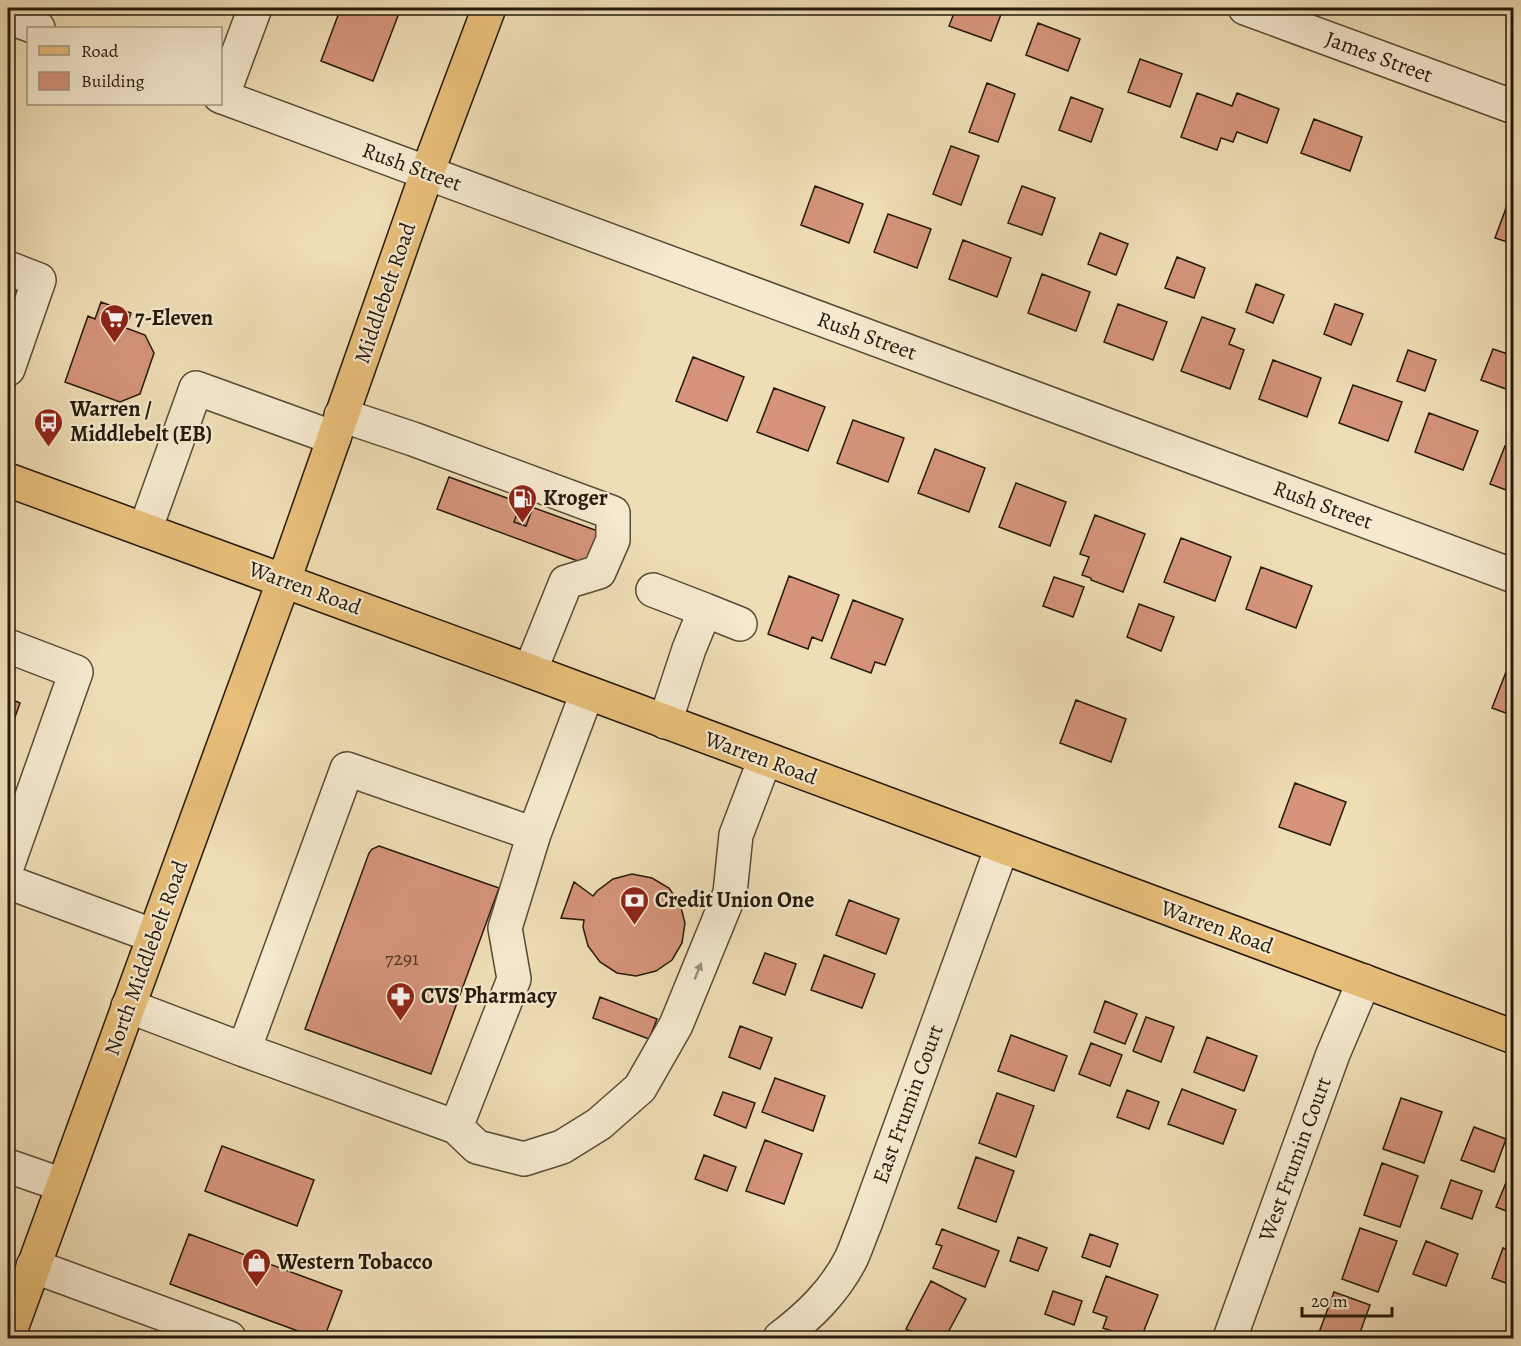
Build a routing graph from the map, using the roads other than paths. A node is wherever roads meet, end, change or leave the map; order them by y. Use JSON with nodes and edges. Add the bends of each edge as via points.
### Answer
{"nodes":[{"id":1,"x":255,"y":8,"type":"edge"},
{"id":2,"x":489,"y":8,"type":"edge"},
{"id":3,"x":1245,"y":8,"type":"edge"},
{"id":4,"x":8,"y":17,"type":"edge"},
{"id":5,"x":35,"y":27,"type":"edge"},
{"id":6,"x":222,"y":93,"type":"edge"},
{"id":7,"x":222,"y":96,"type":"edge"},
{"id":8,"x":1514,"y":107,"type":"edge"},
{"id":9,"x":427,"y":172,"type":"junction"},
{"id":10,"x":8,"y":268,"type":"edge"},
{"id":11,"x":8,"y":369,"type":"edge"},
{"id":12,"x":337,"y":427,"type":"junction"},
{"id":13,"x":8,"y":480,"type":"edge"},
{"id":14,"x":145,"y":530,"type":"junction"},
{"id":15,"x":1514,"y":576,"type":"edge"},
{"id":16,"x":284,"y":580,"type":"junction"},
{"id":17,"x":653,"y":590,"type":"dead end"},
{"id":18,"x":705,"y":610,"type":"junction"},
{"id":19,"x":740,"y":624,"type":"dead end"},
{"id":20,"x":8,"y":646,"type":"edge"},
{"id":21,"x":530,"y":671,"type":"junction"},
{"id":22,"x":587,"y":693,"type":"junction"},
{"id":23,"x":665,"y":722,"type":"junction"},
{"id":24,"x":765,"y":759,"type":"junction"},
{"id":25,"x":534,"y":834,"type":"junction"},
{"id":26,"x":1002,"y":847,"type":"junction"},
{"id":27,"x":8,"y":864,"type":"edge"},
{"id":28,"x":8,"y":882,"type":"edge"},
{"id":29,"x":154,"y":936,"type":"junction"},
{"id":30,"x":1364,"y":981,"type":"junction"},
{"id":31,"x":128,"y":1006,"type":"junction"},
{"id":32,"x":1514,"y":1037,"type":"edge"},
{"id":33,"x":244,"y":1050,"type":"junction"},
{"id":34,"x":456,"y":1127,"type":"junction"},
{"id":35,"x":8,"y":1166,"type":"edge"},
{"id":36,"x":63,"y":1185,"type":"junction"},
{"id":37,"x":33,"y":1266,"type":"junction"},
{"id":38,"x":8,"y":1337,"type":"edge"},
{"id":39,"x":229,"y":1338,"type":"edge"},
{"id":40,"x":780,"y":1338,"type":"edge"},
{"id":41,"x":1230,"y":1338,"type":"edge"}],
"edges":[{"from":1,"to":6,"type":"street"},
{"from":2,"to":9,"type":"main road","name":"Middlebelt Road"},
{"from":3,"to":8,"type":"street","name":"James Street"},
{"from":4,"to":5,"type":"street"},
{"from":7,"to":9,"type":"street","name":"Rush Street"},
{"from":9,"to":12,"type":"main road","name":"Middlebelt Road"},
{"from":9,"to":15,"type":"street","name":"Rush Street"},
{"from":10,"to":11,"type":"street","via":[[39,280]]},
{"from":12,"to":14,"type":"street","via":[[196,388]]},
{"from":12,"to":16,"type":"main road","name":"Middlebelt Road"},
{"from":12,"to":21,"type":"street","via":[[413,439],[612,513],[613,540],[599,572],[566,582]]},
{"from":13,"to":14,"type":"main road","name":"Warren Road"},
{"from":14,"to":16,"type":"main road","name":"Warren Road"},
{"from":16,"to":21,"type":"main road","name":"Warren Road"},
{"from":16,"to":29,"type":"main road","name":"North Middlebelt Road"},
{"from":17,"to":18,"type":"street"},
{"from":18,"to":19,"type":"street"},
{"from":18,"to":23,"type":"street"},
{"from":20,"to":27,"type":"street","via":[[76,672]]},
{"from":21,"to":22,"type":"main road","name":"Warren Road"},
{"from":22,"to":23,"type":"main road","name":"Warren Road"},
{"from":22,"to":25,"type":"street"},
{"from":23,"to":24,"type":"main road","name":"Warren Road"},
{"from":24,"to":26,"type":"main road","name":"Warren Road"},
{"from":34,"to":24,"type":"street","one_way":true,"via":[[477,1147],[524,1159],[562,1147],[599,1124],[640,1088],[676,1025],[730,893],[736,835]]},
{"from":25,"to":33,"type":"street","via":[[347,769]]},
{"from":25,"to":34,"type":"street","via":[[505,928],[514,979]]},
{"from":26,"to":30,"type":"main road","name":"Warren Road"},
{"from":26,"to":40,"type":"street","name":"East Frumin Court","via":[[851,1259],[820,1304]]},
{"from":28,"to":29,"type":"street"},
{"from":29,"to":31,"type":"main road","name":"North Middlebelt Road"},
{"from":30,"to":32,"type":"main road","name":"Warren Road"},
{"from":30,"to":41,"type":"street","name":"West Frumin Court"},
{"from":31,"to":33,"type":"street"},
{"from":31,"to":36,"type":"main road","name":"North Middlebelt Road"},
{"from":33,"to":34,"type":"street"},
{"from":35,"to":36,"type":"street"},
{"from":36,"to":37,"type":"main road","name":"North Middlebelt Road"},
{"from":37,"to":38,"type":"main road","name":"North Middlebelt Road"},
{"from":37,"to":39,"type":"street"}]}
